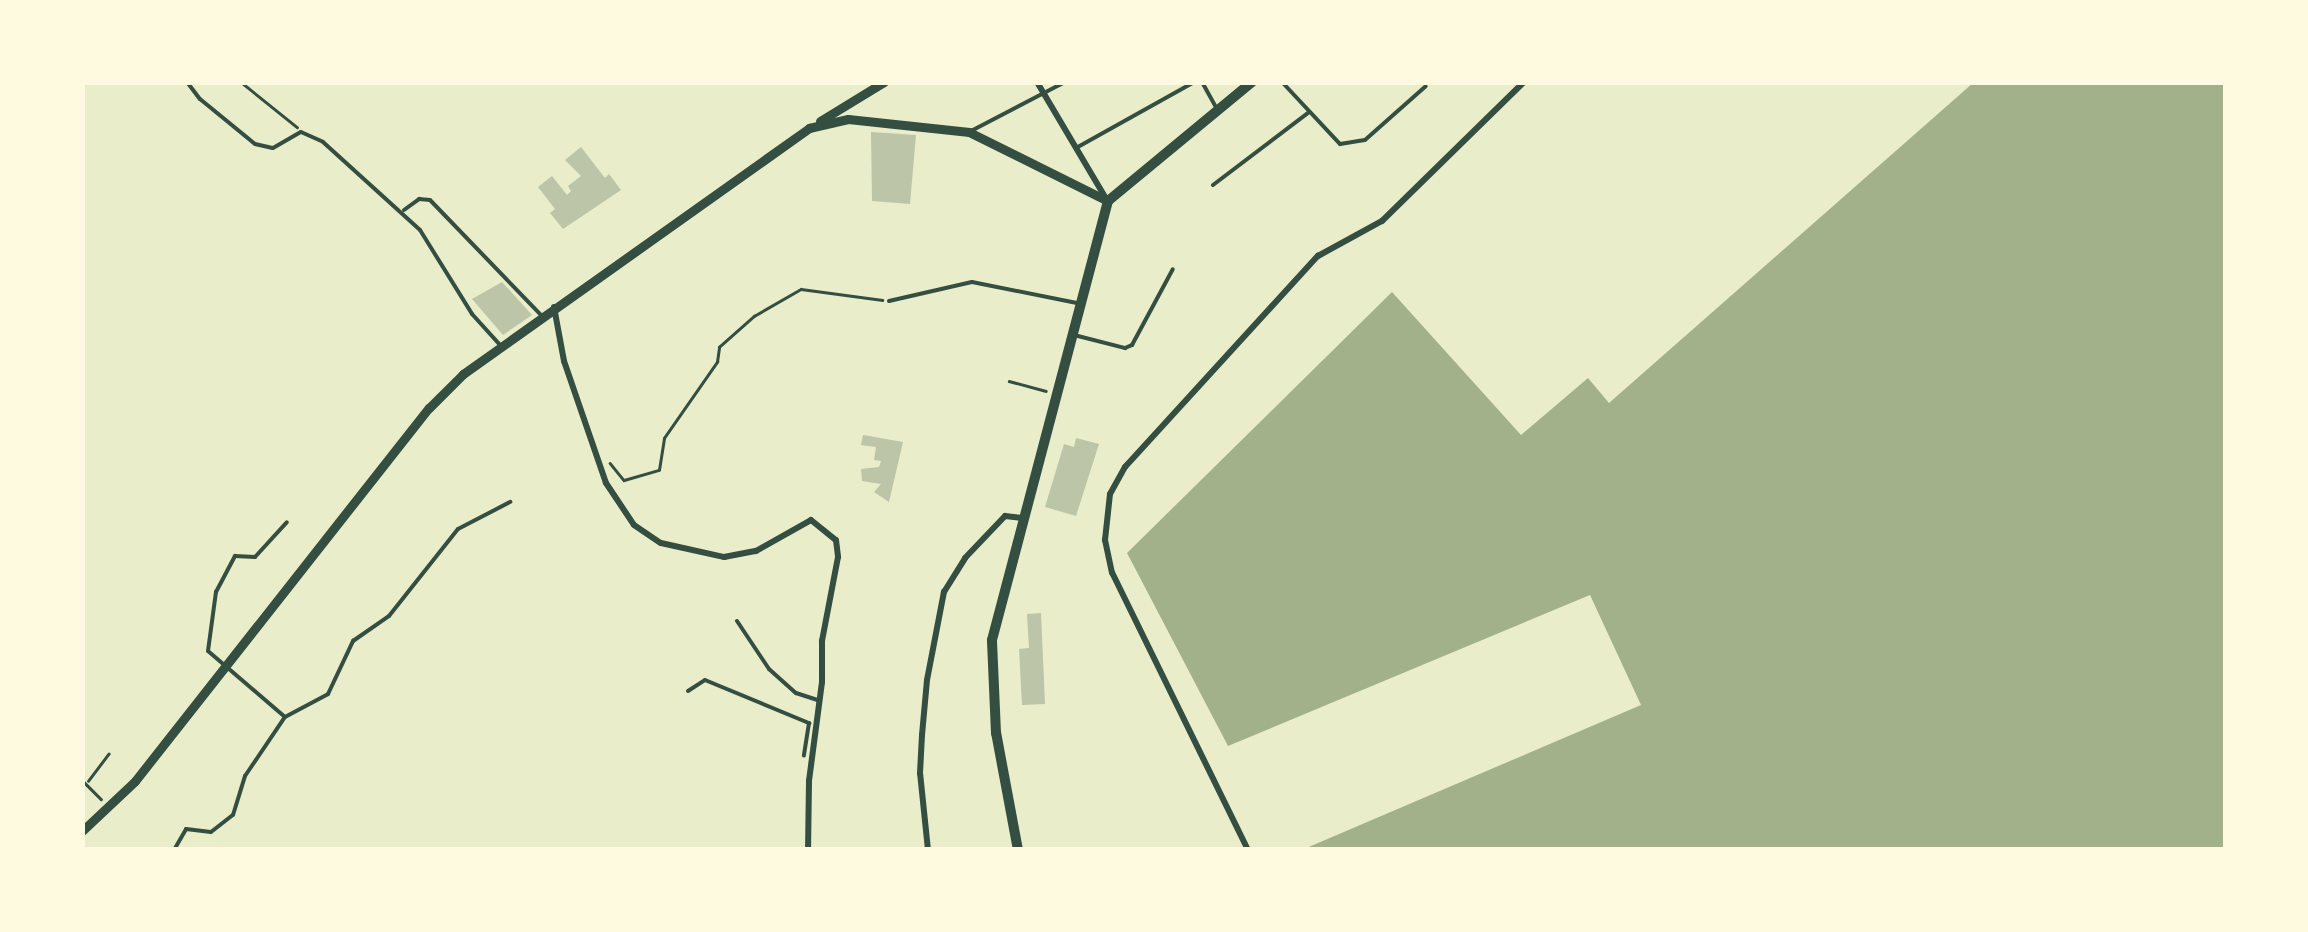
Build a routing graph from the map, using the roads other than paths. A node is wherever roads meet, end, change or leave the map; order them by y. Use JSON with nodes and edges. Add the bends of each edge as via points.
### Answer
{"nodes":[{"id":1,"x":187,"y":82,"type":"edge"},
{"id":2,"x":884,"y":82,"type":"edge"},
{"id":3,"x":1037,"y":82,"type":"edge"},
{"id":4,"x":1064,"y":82,"type":"edge"},
{"id":5,"x":1194,"y":82,"type":"edge"},
{"id":6,"x":1202,"y":82,"type":"edge"},
{"id":7,"x":1252,"y":82,"type":"edge"},
{"id":8,"x":1282,"y":82,"type":"edge"},
{"id":9,"x":1524,"y":82,"type":"edge"},
{"id":10,"x":1426,"y":86,"type":"dead end"},
{"id":11,"x":864,"y":94,"type":"junction"},
{"id":12,"x":1044,"y":95,"type":"junction"},
{"id":13,"x":1218,"y":111,"type":"junction"},
{"id":14,"x":1309,"y":112,"type":"junction"},
{"id":15,"x":867,"y":121,"type":"junction"},
{"id":16,"x":809,"y":128,"type":"junction"},
{"id":17,"x":970,"y":132,"type":"junction"},
{"id":18,"x":1075,"y":149,"type":"junction"},
{"id":19,"x":1213,"y":185,"type":"dead end"},
{"id":20,"x":1108,"y":200,"type":"junction"},
{"id":21,"x":402,"y":211,"type":"junction"},
{"id":22,"x":1173,"y":270,"type":"dead end"},
{"id":23,"x":889,"y":301,"type":"road end"},
{"id":24,"x":1081,"y":304,"type":"junction"},
{"id":25,"x":554,"y":307,"type":"junction"},
{"id":26,"x":542,"y":316,"type":"junction"},
{"id":27,"x":1074,"y":335,"type":"junction"},
{"id":28,"x":501,"y":346,"type":"junction"},
{"id":29,"x":510,"y":502,"type":"dead end"},
{"id":30,"x":1022,"y":518,"type":"junction"},
{"id":31,"x":287,"y":522,"type":"dead end"},
{"id":32,"x":737,"y":621,"type":"dead end"},
{"id":33,"x":225,"y":669,"type":"junction"},
{"id":34,"x":688,"y":692,"type":"dead end"},
{"id":35,"x":820,"y":701,"type":"junction"},
{"id":36,"x":285,"y":717,"type":"junction"},
{"id":37,"x":804,"y":756,"type":"dead end"},
{"id":38,"x":82,"y":831,"type":"edge"},
{"id":39,"x":174,"y":850,"type":"edge"},
{"id":40,"x":808,"y":850,"type":"edge"},
{"id":41,"x":928,"y":850,"type":"edge"},
{"id":42,"x":1018,"y":850,"type":"edge"},
{"id":43,"x":1248,"y":850,"type":"edge"}],
"edges":[{"from":1,"to":21,"type":"lane","via":[[255,144],[273,148],[301,132],[323,142]]},
{"from":2,"to":11,"type":"street"},
{"from":3,"to":12,"type":"street"},
{"from":4,"to":12,"type":"lane"},
{"from":5,"to":18,"type":"lane"},
{"from":6,"to":13,"type":"lane"},
{"from":7,"to":13,"type":"main road"},
{"from":8,"to":14,"type":"lane"},
{"from":9,"to":43,"type":"street","via":[[1382,221],[1318,256],[1125,468],[1110,494],[1105,540],[1112,573]]},
{"from":10,"to":14,"type":"lane","via":[[1365,140],[1340,144]]},
{"from":11,"to":15,"type":"street","via":[[858,108]]},
{"from":11,"to":16,"type":"street"},
{"from":12,"to":17,"type":"lane"},
{"from":12,"to":18,"type":"street"},
{"from":13,"to":20,"type":"main road"},
{"from":14,"to":19,"type":"lane"},
{"from":15,"to":16,"type":"street"},
{"from":15,"to":17,"type":"street"},
{"from":16,"to":25,"type":"street"},
{"from":17,"to":20,"type":"street"},
{"from":18,"to":20,"type":"street"},
{"from":20,"to":24,"type":"main road"},
{"from":21,"to":26,"type":"lane","via":[[430,200]]},
{"from":21,"to":28,"type":"lane"},
{"from":22,"to":27,"type":"lane","via":[[1132,345]]},
{"from":23,"to":24,"type":"lane","via":[[972,282]]},
{"from":24,"to":27,"type":"main road"},
{"from":25,"to":26,"type":"street"},
{"from":25,"to":35,"type":"street","via":[[564,361],[599,460],[616,504],[634,525],[661,544],[724,557],[756,551],[811,520],[836,540]]},
{"from":26,"to":28,"type":"street"},
{"from":27,"to":30,"type":"main road"},
{"from":28,"to":33,"type":"street","via":[[428,408]]},
{"from":29,"to":36,"type":"lane","via":[[458,529],[390,616],[353,640],[328,694]]},
{"from":30,"to":41,"type":"street","via":[[1005,516],[944,592],[922,736]]},
{"from":30,"to":42,"type":"main road","via":[[998,605],[991,674]]},
{"from":31,"to":33,"type":"lane","via":[[254,557],[235,556],[216,592],[208,651]]},
{"from":32,"to":35,"type":"lane","via":[[770,668],[796,693]]},
{"from":33,"to":36,"type":"lane"},
{"from":33,"to":38,"type":"street"},
{"from":34,"to":37,"type":"lane","via":[[705,680],[809,722]]},
{"from":35,"to":40,"type":"street"},
{"from":36,"to":39,"type":"lane","via":[[245,776],[233,815],[211,832],[186,829]]}]}
